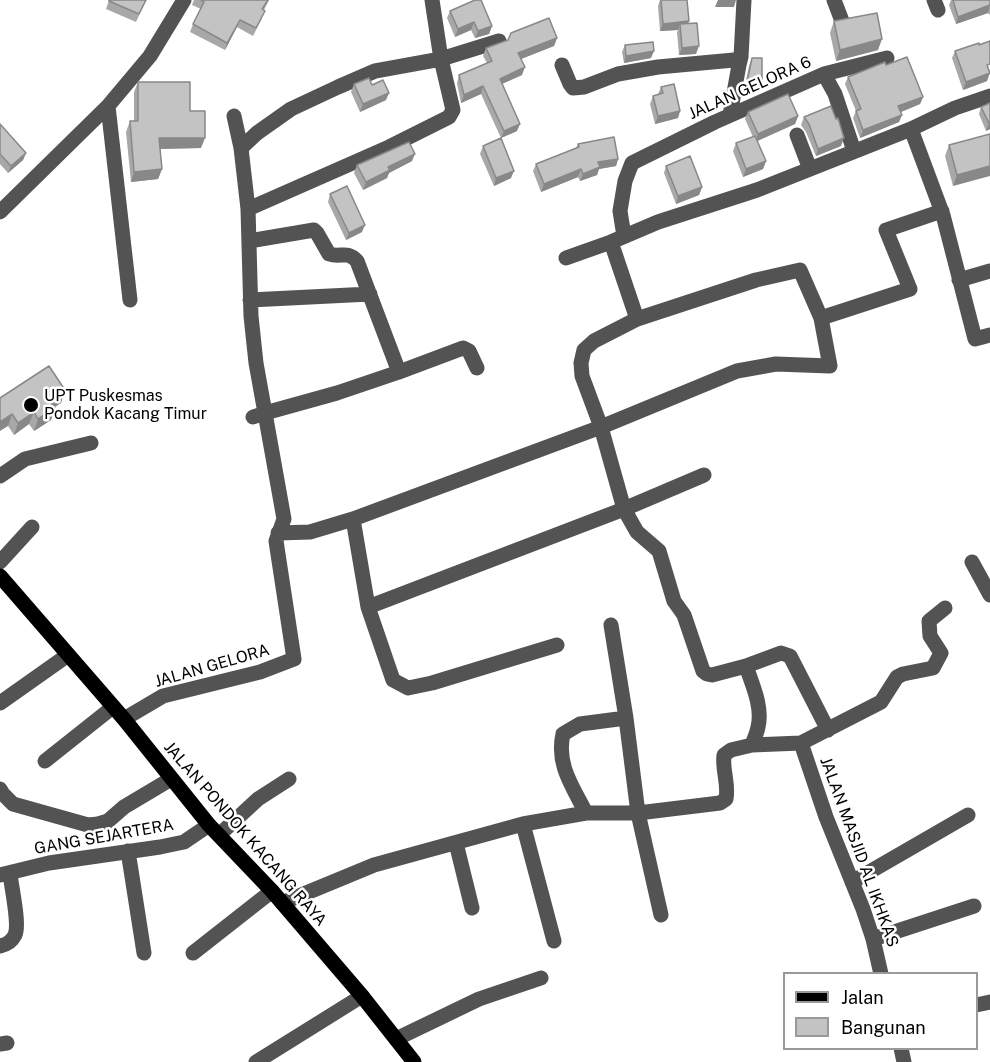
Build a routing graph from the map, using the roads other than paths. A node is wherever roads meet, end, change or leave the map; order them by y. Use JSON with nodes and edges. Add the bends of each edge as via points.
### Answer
{"nodes":[{"id":1,"x":184,"y":0,"type":"edge"},
{"id":2,"x":432,"y":0,"type":"edge"},
{"id":3,"x":744,"y":0,"type":"edge"},
{"id":4,"x":834,"y":0,"type":"edge"},
{"id":5,"x":842,"y":21,"type":"edge"},
{"id":6,"x":499,"y":41,"type":"edge"},
{"id":7,"x":887,"y":58,"type":"dead end"},
{"id":8,"x":441,"y":59,"type":"junction"},
{"id":9,"x":562,"y":65,"type":"dead end"},
{"id":10,"x":739,"y":65,"type":"junction"},
{"id":11,"x":824,"y":74,"type":"junction"},
{"id":12,"x":990,"y":96,"type":"edge"},
{"id":13,"x":108,"y":106,"type":"junction"},
{"id":14,"x":730,"y":115,"type":"junction"},
{"id":15,"x":234,"y":116,"type":"dead end"},
{"id":16,"x":911,"y":129,"type":"junction"},
{"id":17,"x":797,"y":135,"type":"dead end"},
{"id":18,"x":241,"y":148,"type":"junction"},
{"id":19,"x":855,"y":151,"type":"junction"},
{"id":20,"x":810,"y":169,"type":"junction"},
{"id":21,"x":248,"y":209,"type":"junction"},
{"id":22,"x":942,"y":211,"type":"junction"},
{"id":23,"x":0,"y":212,"type":"edge"},
{"id":24,"x":617,"y":239,"type":"junction"},
{"id":25,"x":249,"y":241,"type":"junction"},
{"id":26,"x":566,"y":258,"type":"dead end"},
{"id":27,"x":990,"y":271,"type":"edge"},
{"id":28,"x":959,"y":280,"type":"junction"},
{"id":29,"x":370,"y":294,"type":"junction"},
{"id":30,"x":130,"y":300,"type":"dead end"},
{"id":31,"x":250,"y":300,"type":"junction"},
{"id":32,"x":820,"y":318,"type":"junction"},
{"id":33,"x":637,"y":319,"type":"junction"},
{"id":34,"x":990,"y":335,"type":"edge"},
{"id":35,"x":477,"y":368,"type":"dead end"},
{"id":36,"x":399,"y":372,"type":"junction"},
{"id":37,"x":259,"y":415,"type":"junction"},
{"id":38,"x":601,"y":426,"type":"junction"},
{"id":39,"x":91,"y":443,"type":"dead end"},
{"id":40,"x":704,"y":475,"type":"dead end"},
{"id":41,"x":0,"y":476,"type":"edge"},
{"id":42,"x":624,"y":509,"type":"junction"},
{"id":43,"x":353,"y":519,"type":"junction"},
{"id":44,"x":32,"y":527,"type":"dead end"},
{"id":45,"x":278,"y":533,"type":"junction"},
{"id":46,"x":0,"y":562,"type":"edge"},
{"id":47,"x":972,"y":562,"type":"dead end"},
{"id":48,"x":0,"y":576,"type":"edge"},
{"id":49,"x":990,"y":596,"type":"edge"},
{"id":50,"x":368,"y":607,"type":"junction"},
{"id":51,"x":945,"y":608,"type":"dead end"},
{"id":52,"x":611,"y":625,"type":"dead end"},
{"id":53,"x":556,"y":645,"type":"dead end"},
{"id":54,"x":69,"y":655,"type":"junction"},
{"id":55,"x":746,"y":666,"type":"junction"},
{"id":56,"x":0,"y":703,"type":"edge"},
{"id":57,"x":119,"y":713,"type":"junction"},
{"id":58,"x":626,"y":718,"type":"junction"},
{"id":59,"x":828,"y":730,"type":"junction"},
{"id":60,"x":801,"y":743,"type":"junction"},
{"id":61,"x":752,"y":745,"type":"junction"},
{"id":62,"x":45,"y":761,"type":"dead end"},
{"id":63,"x":171,"y":779,"type":"junction"},
{"id":64,"x":289,"y":779,"type":"dead end"},
{"id":65,"x":0,"y":789,"type":"edge"},
{"id":66,"x":586,"y":813,"type":"junction"},
{"id":67,"x":638,"y":813,"type":"junction"},
{"id":68,"x":968,"y":815,"type":"dead end"},
{"id":69,"x":523,"y":824,"type":"junction"},
{"id":70,"x":214,"y":830,"type":"junction"},
{"id":71,"x":456,"y":843,"type":"junction"},
{"id":72,"x":128,"y":851,"type":"junction"},
{"id":73,"x":5,"y":874,"type":"edge"},
{"id":74,"x":852,"y":882,"type":"junction"},
{"id":75,"x":272,"y":891,"type":"junction"},
{"id":76,"x":282,"y":903,"type":"junction"},
{"id":77,"x":974,"y":906,"type":"dead end"},
{"id":78,"x":472,"y":908,"type":"dead end"},
{"id":79,"x":661,"y":915,"type":"dead end"},
{"id":80,"x":873,"y":939,"type":"junction"},
{"id":81,"x":554,"y":941,"type":"dead end"},
{"id":82,"x":0,"y":946,"type":"edge"},
{"id":83,"x":144,"y":953,"type":"dead end"},
{"id":84,"x":193,"y":953,"type":"dead end"},
{"id":85,"x":881,"y":972,"type":"edge"},
{"id":86,"x":541,"y":978,"type":"dead end"},
{"id":87,"x":362,"y":996,"type":"junction"},
{"id":88,"x":396,"y":1039,"type":"junction"},
{"id":89,"x":256,"y":1062,"type":"edge"},
{"id":90,"x":414,"y":1062,"type":"edge"}],
"edges":[{"from":1,"to":13,"type":"street","via":[[150,56]]},
{"from":2,"to":8,"type":"street"},
{"from":3,"to":10,"type":"street"},
{"from":4,"to":5,"type":"street"},
{"from":6,"to":8,"type":"street"},
{"from":7,"to":11,"type":"street","name":"JALAN GELORA 6"},
{"from":8,"to":18,"type":"street","via":[[375,71],[338,87],[291,109]]},
{"from":8,"to":21,"type":"street","via":[[453,110],[449,117]]},
{"from":9,"to":10,"type":"street","via":[[573,88],[658,67],[734,60]]},
{"from":10,"to":14,"type":"street"},
{"from":11,"to":14,"type":"street","name":"JALAN GELORA 6"},
{"from":11,"to":19,"type":"street"},
{"from":12,"to":16,"type":"street"},
{"from":13,"to":23,"type":"street"},
{"from":13,"to":30,"type":"street"},
{"from":14,"to":24,"type":"street","name":"JALAN GELORA 6","via":[[632,163]]},
{"from":15,"to":18,"type":"street"},
{"from":16,"to":19,"type":"street"},
{"from":16,"to":22,"type":"street"},
{"from":17,"to":20,"type":"street"},
{"from":18,"to":21,"type":"street"},
{"from":19,"to":20,"type":"street"},
{"from":20,"to":24,"type":"street"},
{"from":21,"to":25,"type":"street"},
{"from":22,"to":28,"type":"street"},
{"from":22,"to":32,"type":"street","via":[[886,230],[910,289]]},
{"from":24,"to":26,"type":"street"},
{"from":24,"to":33,"type":"street"},
{"from":25,"to":29,"type":"street","via":[[314,230],[329,254],[353,256]]},
{"from":25,"to":31,"type":"street"},
{"from":27,"to":28,"type":"street"},
{"from":28,"to":34,"type":"street","via":[[975,339]]},
{"from":29,"to":31,"type":"street"},
{"from":29,"to":36,"type":"street"},
{"from":31,"to":37,"type":"street"},
{"from":32,"to":33,"type":"street","via":[[800,270],[756,280]]},
{"from":32,"to":38,"type":"street","via":[[830,366],[776,364],[737,371]]},
{"from":33,"to":38,"type":"street","via":[[584,350],[582,376]]},
{"from":35,"to":36,"type":"street","via":[[469,351],[463,348]]},
{"from":36,"to":37,"type":"street"},
{"from":37,"to":45,"type":"street","via":[[284,519]]},
{"from":38,"to":42,"type":"street"},
{"from":38,"to":43,"type":"street"},
{"from":39,"to":41,"type":"street","via":[[26,459]]},
{"from":40,"to":42,"type":"street"},
{"from":42,"to":50,"type":"street"},
{"from":42,"to":55,"type":"street","via":[[637,532],[659,551],[674,601],[684,615],[703,671],[712,675]]},
{"from":43,"to":45,"type":"street","via":[[310,532]]},
{"from":43,"to":50,"type":"street"},
{"from":44,"to":46,"type":"street"},
{"from":45,"to":57,"type":"street","name":"JALAN GELORA","via":[[294,660],[163,696]]},
{"from":47,"to":49,"type":"street"},
{"from":48,"to":54,"type":"main road","name":"JALAN PONDOK KACANG RAYA"},
{"from":50,"to":53,"type":"street","via":[[393,680],[408,688]]},
{"from":51,"to":59,"type":"street","via":[[929,621],[930,636],[941,653],[933,668],[897,677],[881,702]]},
{"from":52,"to":58,"type":"street"},
{"from":54,"to":56,"type":"street"},
{"from":54,"to":57,"type":"main road","name":"JALAN PONDOK KACANG RAYA"},
{"from":55,"to":59,"type":"street","via":[[781,653],[790,656]]},
{"from":55,"to":61,"type":"street","via":[[760,715]]},
{"from":57,"to":62,"type":"street"},
{"from":57,"to":63,"type":"main road","name":"JALAN PONDOK KACANG RAYA"},
{"from":58,"to":66,"type":"street","via":[[580,724],[563,734],[564,769]]},
{"from":58,"to":67,"type":"street"},
{"from":59,"to":60,"type":"street"},
{"from":60,"to":61,"type":"street"},
{"from":60,"to":74,"type":"street","name":"JALAN MASJID AL IKHKAS"},
{"from":61,"to":67,"type":"street","via":[[724,755],[727,793],[720,803]]},
{"from":63,"to":65,"type":"street","via":[[108,821],[87,825],[13,804]]},
{"from":63,"to":70,"type":"main road","name":"JALAN PONDOK KACANG RAYA"},
{"from":64,"to":70,"type":"street","name":"GANG SEJARTERA"},
{"from":66,"to":67,"type":"street"},
{"from":66,"to":69,"type":"street"},
{"from":67,"to":79,"type":"street"},
{"from":68,"to":74,"type":"street"},
{"from":69,"to":71,"type":"street"},
{"from":69,"to":81,"type":"street"},
{"from":70,"to":72,"type":"street","name":"GANG SEJARTERA","via":[[184,842]]},
{"from":70,"to":75,"type":"main road","name":"JALAN PONDOK KACANG RAYA"},
{"from":71,"to":76,"type":"street","via":[[374,865]]},
{"from":71,"to":78,"type":"street"},
{"from":72,"to":73,"type":"street","name":"GANG SEJARTERA"},
{"from":72,"to":83,"type":"street"},
{"from":73,"to":82,"type":"street","via":[[17,928],[14,938]]},
{"from":74,"to":80,"type":"street","name":"JALAN MASJID AL IKHKAS"},
{"from":75,"to":76,"type":"main road","name":"JALAN PONDOK KACANG RAYA"},
{"from":75,"to":84,"type":"street"},
{"from":76,"to":87,"type":"main road","name":"JALAN PONDOK KACANG RAYA"},
{"from":77,"to":80,"type":"street"},
{"from":80,"to":85,"type":"street","name":"JALAN MASJID AL IKHKAS"},
{"from":86,"to":88,"type":"street","via":[[479,999]]},
{"from":87,"to":88,"type":"main road","name":"JALAN PONDOK KACANG RAYA"},
{"from":87,"to":89,"type":"street"},
{"from":88,"to":90,"type":"main road","name":"JALAN PONDOK KACANG RAYA"}]}
